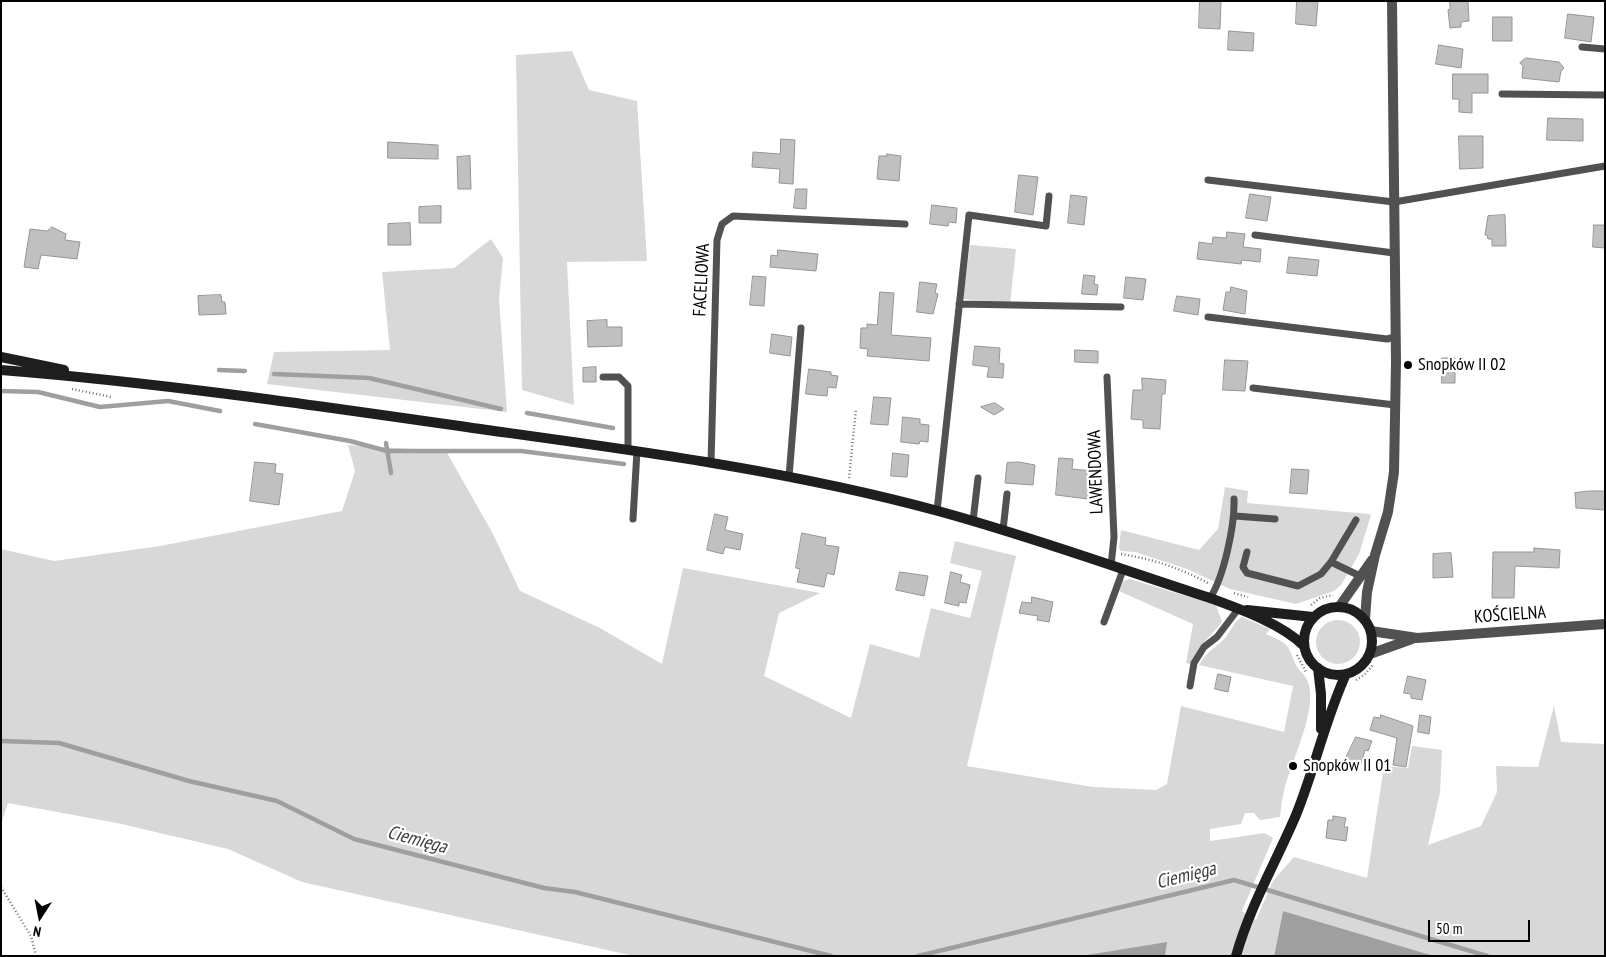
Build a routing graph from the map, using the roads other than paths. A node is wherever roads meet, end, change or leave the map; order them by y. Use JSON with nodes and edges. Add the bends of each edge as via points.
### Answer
{"nodes":[{"id":1,"x":1392,"y":1,"type":"edge"},
{"id":2,"x":1582,"y":47,"type":"dead end"},
{"id":3,"x":1605,"y":49,"type":"edge"},
{"id":4,"x":1502,"y":94,"type":"dead end"},
{"id":5,"x":1605,"y":95,"type":"edge"},
{"id":6,"x":1605,"y":166,"type":"edge"},
{"id":7,"x":1208,"y":180,"type":"dead end"},
{"id":8,"x":1049,"y":196,"type":"dead end"},
{"id":9,"x":1394,"y":202,"type":"junction"},
{"id":10,"x":905,"y":224,"type":"dead end"},
{"id":11,"x":1254,"y":235,"type":"dead end"},
{"id":12,"x":1394,"y":253,"type":"junction"},
{"id":13,"x":959,"y":304,"type":"junction"},
{"id":14,"x":1121,"y":307,"type":"dead end"},
{"id":15,"x":1208,"y":317,"type":"dead end"},
{"id":16,"x":801,"y":328,"type":"dead end"},
{"id":17,"x":1395,"y":338,"type":"junction"},
{"id":18,"x":1,"y":357,"type":"edge"},
{"id":19,"x":1,"y":370,"type":"edge"},
{"id":20,"x":603,"y":377,"type":"dead end"},
{"id":21,"x":1108,"y":377,"type":"dead end"},
{"id":22,"x":104,"y":378,"type":"junction"},
{"id":23,"x":1252,"y":388,"type":"dead end"},
{"id":24,"x":1395,"y":405,"type":"junction"},
{"id":25,"x":632,"y":450,"type":"junction"},
{"id":26,"x":711,"y":463,"type":"junction"},
{"id":27,"x":789,"y":477,"type":"junction"},
{"id":28,"x":978,"y":478,"type":"dead end"},
{"id":29,"x":1007,"y":494,"type":"dead end"},
{"id":30,"x":1234,"y":499,"type":"dead end"},
{"id":31,"x":937,"y":511,"type":"junction"},
{"id":32,"x":1234,"y":516,"type":"junction"},
{"id":33,"x":633,"y":518,"type":"dead end"},
{"id":34,"x":1275,"y":519,"type":"dead end"},
{"id":35,"x":1356,"y":520,"type":"dead end"},
{"id":36,"x":973,"y":521,"type":"junction"},
{"id":37,"x":1003,"y":530,"type":"junction"},
{"id":38,"x":1247,"y":552,"type":"dead end"},
{"id":39,"x":1375,"y":555,"type":"junction"},
{"id":40,"x":1331,"y":562,"type":"junction"},
{"id":41,"x":1111,"y":566,"type":"junction"},
{"id":42,"x":1123,"y":570,"type":"junction"},
{"id":43,"x":1360,"y":576,"type":"junction"},
{"id":44,"x":1210,"y":598,"type":"junction"},
{"id":45,"x":1339,"y":607,"type":"junction"},
{"id":46,"x":1239,"y":608,"type":"junction"},
{"id":47,"x":1314,"y":617,"type":"junction"},
{"id":48,"x":1364,"y":619,"type":"junction"},
{"id":49,"x":1104,"y":622,"type":"dead end"},
{"id":50,"x":1605,"y":624,"type":"edge"},
{"id":51,"x":1371,"y":631,"type":"junction"},
{"id":52,"x":1417,"y":638,"type":"junction"},
{"id":53,"x":1299,"y":647,"type":"junction"},
{"id":54,"x":1373,"y":658,"type":"junction"},
{"id":55,"x":1318,"y":668,"type":"junction"},
{"id":56,"x":1350,"y":678,"type":"junction"},
{"id":57,"x":1190,"y":686,"type":"dead end"},
{"id":58,"x":1321,"y":737,"type":"junction"},
{"id":59,"x":1236,"y":956,"type":"edge"}],
"edges":[{"from":1,"to":9,"type":"street"},
{"from":2,"to":3,"type":"lane"},
{"from":4,"to":5,"type":"lane"},
{"from":6,"to":9,"type":"lane"},
{"from":7,"to":9,"type":"lane"},
{"from":8,"to":13,"type":"lane","via":[[1046,226],[969,215]]},
{"from":9,"to":12,"type":"street"},
{"from":10,"to":26,"type":"lane","name":"FACELIOWA","via":[[733,216],[722,224],[717,240]]},
{"from":11,"to":12,"type":"lane"},
{"from":12,"to":17,"type":"street"},
{"from":13,"to":14,"type":"lane"},
{"from":13,"to":31,"type":"lane"},
{"from":15,"to":17,"type":"lane"},
{"from":16,"to":27,"type":"lane"},
{"from":17,"to":24,"type":"street"},
{"from":18,"to":22,"type":"main road"},
{"from":19,"to":22,"type":"main road"},
{"from":20,"to":25,"type":"lane","via":[[619,377],[628,386]]},
{"from":21,"to":41,"type":"lane","name":"LAWENDOWA","via":[[1114,537]]},
{"from":22,"to":25,"type":"main road"},
{"from":23,"to":24,"type":"lane"},
{"from":24,"to":39,"type":"street","via":[[1392,492]]},
{"from":25,"to":26,"type":"main road"},
{"from":25,"to":33,"type":"lane"},
{"from":26,"to":27,"type":"main road"},
{"from":27,"to":31,"type":"main road"},
{"from":28,"to":36,"type":"lane"},
{"from":29,"to":37,"type":"lane"},
{"from":30,"to":32,"type":"lane"},
{"from":31,"to":36,"type":"main road"},
{"from":32,"to":34,"type":"lane"},
{"from":32,"to":44,"type":"lane","via":[[1217,588]]},
{"from":35,"to":40,"type":"lane"},
{"from":36,"to":37,"type":"main road"},
{"from":37,"to":41,"type":"main road"},
{"from":38,"to":40,"type":"lane","via":[[1243,567],[1247,573],[1298,586],[1321,574]]},
{"from":39,"to":43,"type":"street"},
{"from":39,"to":48,"type":"street"},
{"from":40,"to":43,"type":"lane"},
{"from":41,"to":42,"type":"main road"},
{"from":42,"to":44,"type":"main road"},
{"from":42,"to":49,"type":"lane"},
{"from":43,"to":45,"type":"street"},
{"from":44,"to":46,"type":"main road"},
{"from":45,"to":47,"type":"main road","via":[[1325,609]]},
{"from":45,"to":48,"type":"main road","via":[[1353,610]]},
{"from":46,"to":47,"type":"main road"},
{"from":46,"to":53,"type":"main road","via":[[1294,635]]},
{"from":46,"to":57,"type":"lane","via":[[1217,637],[1204,647],[1194,663]]},
{"from":47,"to":53,"type":"main road"},
{"from":48,"to":51,"type":"main road"},
{"from":50,"to":52,"type":"street","name":"KOŚCIELNA"},
{"from":51,"to":52,"type":"street","name":"KOŚCIELNA"},
{"from":51,"to":54,"type":"main road"},
{"from":52,"to":54,"type":"street","name":"KOŚCIELNA"},
{"from":53,"to":55,"type":"main road"},
{"from":54,"to":56,"type":"main road"},
{"from":55,"to":56,"type":"main road"},
{"from":55,"to":58,"type":"main road"},
{"from":56,"to":58,"type":"main road"},
{"from":58,"to":59,"type":"main road","via":[[1303,796],[1250,914]]}]}
